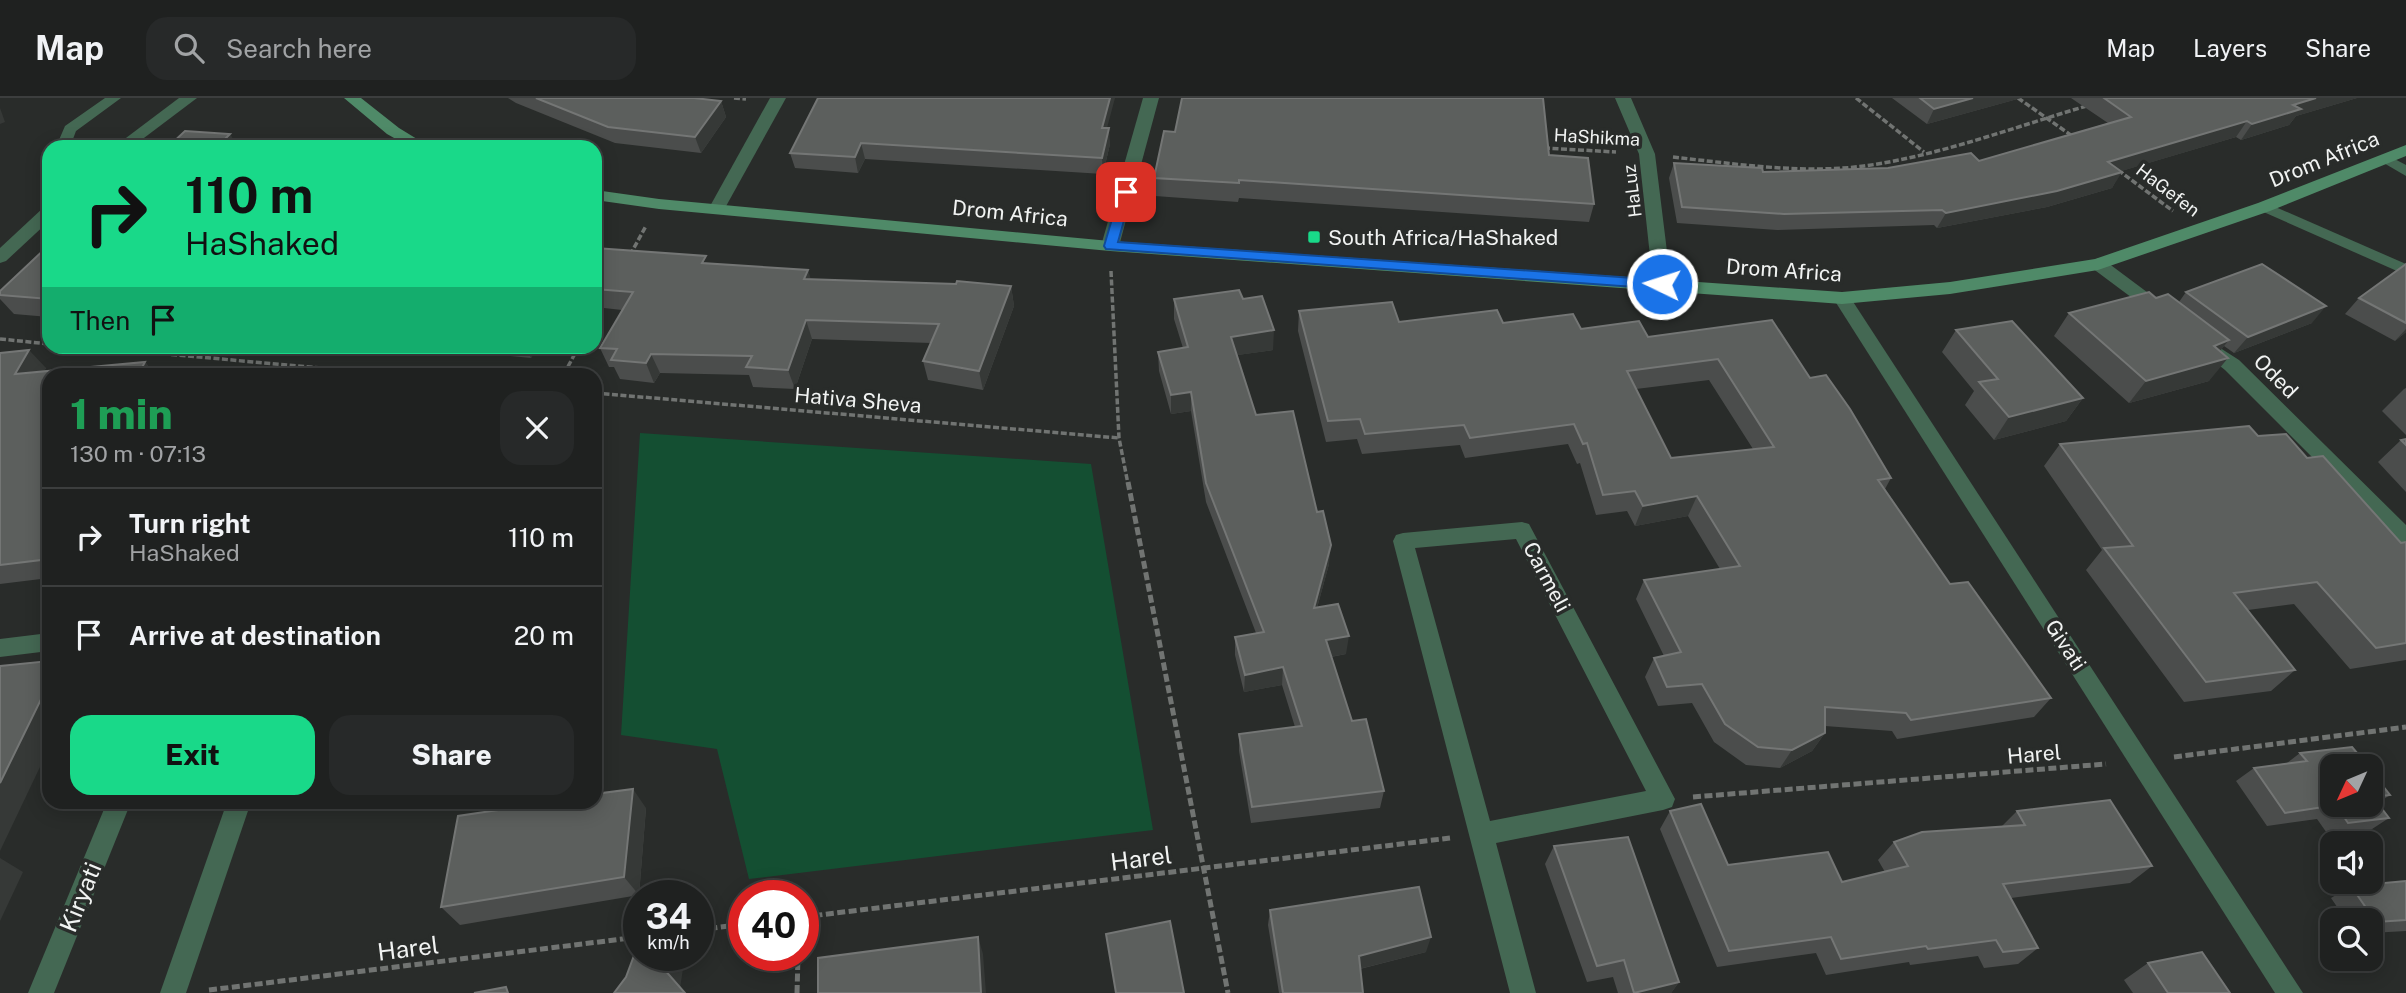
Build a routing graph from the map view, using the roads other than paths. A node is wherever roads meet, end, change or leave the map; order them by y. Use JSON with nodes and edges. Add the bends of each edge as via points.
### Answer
{"nodes":[{"id":1,"x":114,"y":98,"type":"edge"},
{"id":2,"x":189,"y":98,"type":"edge"},
{"id":3,"x":352,"y":98,"type":"edge"},
{"id":4,"x":778,"y":98,"type":"edge"},
{"id":5,"x":1152,"y":98,"type":"edge"},
{"id":6,"x":1623,"y":98,"type":"edge"},
{"id":7,"x":66,"y":140,"type":"edge"},
{"id":8,"x":132,"y":140,"type":"edge"},
{"id":9,"x":409,"y":140,"type":"edge"},
{"id":10,"x":2406,"y":150,"type":"edge"},
{"id":11,"x":2387,"y":159,"type":"junction"},
{"id":12,"x":2406,"y":172,"type":"edge"},
{"id":13,"x":602,"y":195,"type":"edge"},
{"id":14,"x":2264,"y":207,"type":"junction"},
{"id":15,"x":716,"y":208,"type":"junction"},
{"id":16,"x":42,"y":218,"type":"edge"},
{"id":17,"x":1110,"y":246,"type":"junction"},
{"id":18,"x":0,"y":257,"type":"edge"},
{"id":19,"x":2098,"y":264,"type":"junction"},
{"id":20,"x":2406,"y":270,"type":"edge"},
{"id":21,"x":1662,"y":284,"type":"junction"},
{"id":22,"x":1842,"y":298,"type":"junction"},
{"id":23,"x":2406,"y":538,"type":"edge"},
{"id":24,"x":42,"y":643,"type":"edge"},
{"id":25,"x":0,"y":648,"type":"edge"},
{"id":26,"x":115,"y":809,"type":"edge"},
{"id":27,"x":237,"y":809,"type":"edge"},
{"id":28,"x":1483,"y":834,"type":"junction"},
{"id":29,"x":184,"y":992,"type":"edge"},
{"id":30,"x":41,"y":993,"type":"edge"},
{"id":31,"x":1523,"y":993,"type":"edge"},
{"id":32,"x":2290,"y":993,"type":"edge"}],
"edges":[{"from":1,"to":7,"type":"lane","via":[[70,129]]},
{"from":2,"to":8,"type":"street"},
{"from":3,"to":9,"type":"street"},
{"from":4,"to":15,"type":"street"},
{"from":5,"to":17,"type":"street"},
{"from":6,"to":21,"type":"street","name":"HaLuz","via":[[1647,154]]},
{"from":10,"to":11,"type":"street","name":"Drom Africa"},
{"from":11,"to":12,"type":"lane"},
{"from":11,"to":14,"type":"street","name":"Drom Africa"},
{"from":13,"to":15,"type":"street","name":"Drom Africa"},
{"from":14,"to":19,"type":"street","name":"Drom Africa"},
{"from":14,"to":20,"type":"lane"},
{"from":15,"to":17,"type":"street","name":"Drom Africa"},
{"from":16,"to":18,"type":"street"},
{"from":17,"to":21,"type":"street","name":"Drom Africa"},
{"from":19,"to":22,"type":"street","name":"Drom Africa","via":[[1950,288]]},
{"from":19,"to":23,"type":"street","name":"Oded","via":[[2232,365]]},
{"from":21,"to":22,"type":"street","name":"Drom Africa"},
{"from":22,"to":32,"type":"street","name":"Givati"},
{"from":24,"to":25,"type":"street"},
{"from":26,"to":30,"type":"street","name":"Kiryati"},
{"from":27,"to":29,"type":"street"},
{"from":28,"to":28,"type":"street","name":"Carmeli","via":[[1663,799],[1522,530],[1403,541]]},
{"from":28,"to":31,"type":"street","name":"Carmeli"}]}
